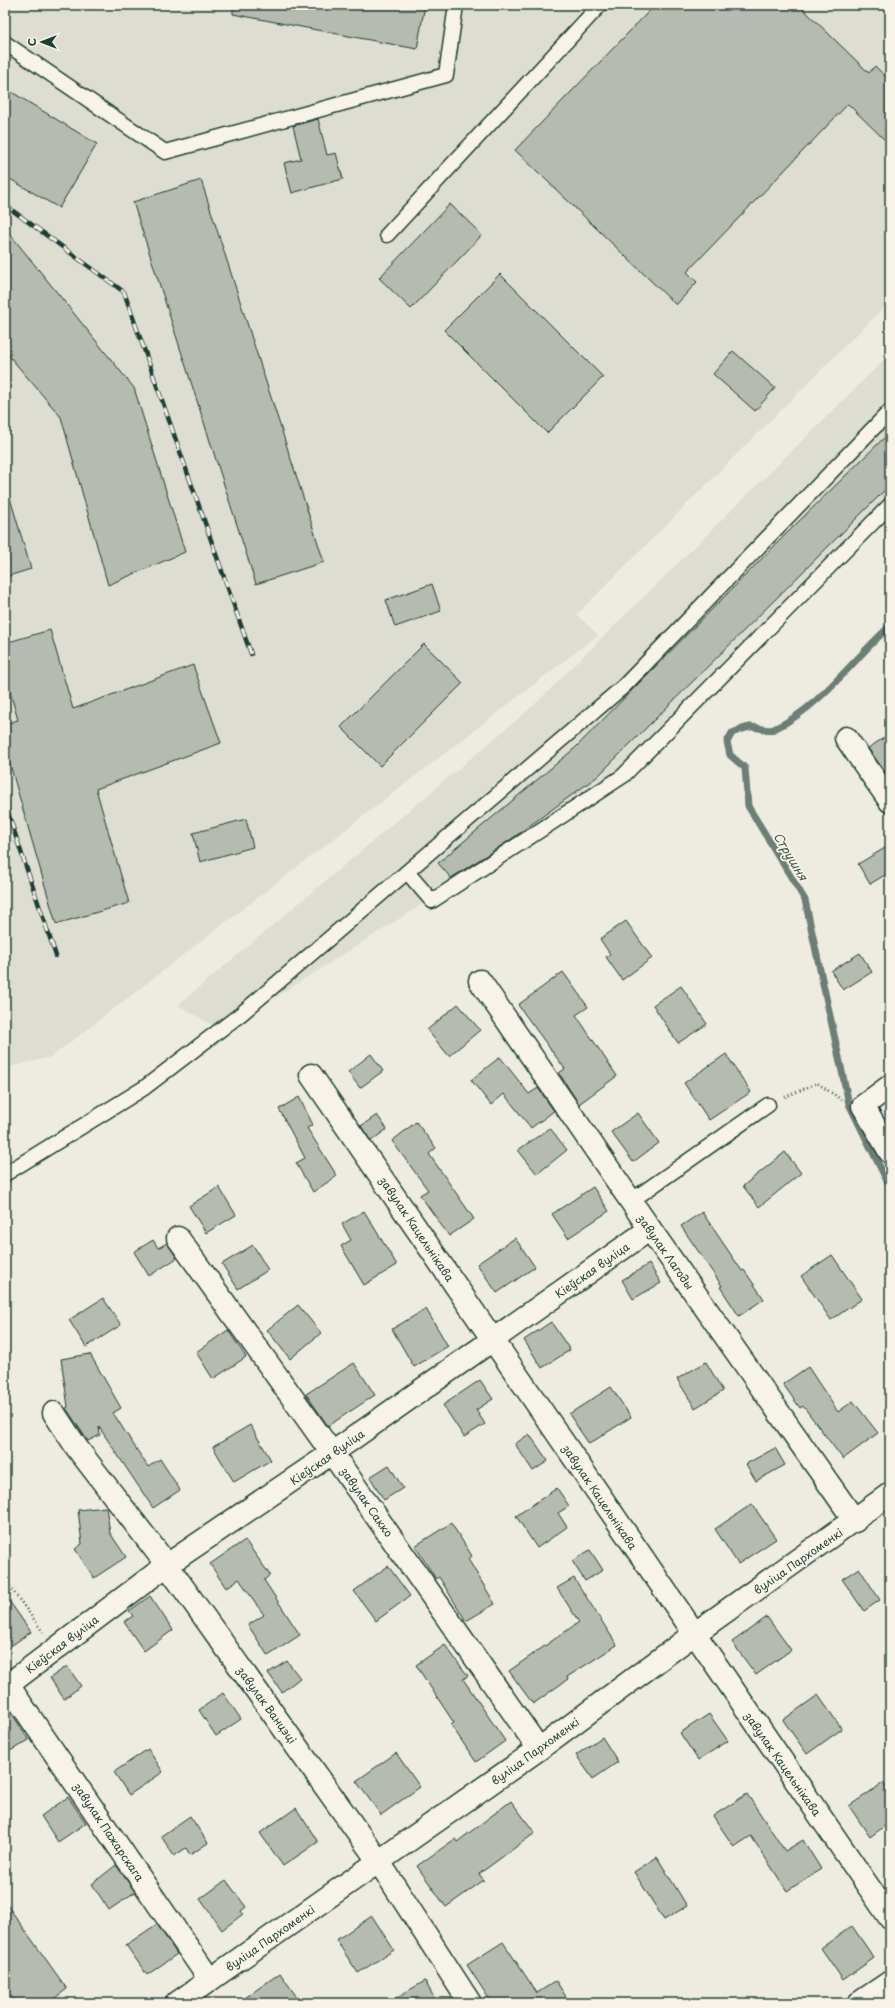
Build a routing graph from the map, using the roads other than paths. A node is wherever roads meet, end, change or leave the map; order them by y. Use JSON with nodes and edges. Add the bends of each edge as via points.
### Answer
{"nodes":[{"id":1,"x":456,"y":5,"type":"edge"},
{"id":2,"x":600,"y":5,"type":"edge"},
{"id":3,"x":5,"y":43,"type":"edge"},
{"id":4,"x":387,"y":235,"type":"dead end"},
{"id":5,"x":890,"y":411,"type":"edge"},
{"id":6,"x":890,"y":505,"type":"edge"},
{"id":7,"x":846,"y":738,"type":"dead end"},
{"id":8,"x":890,"y":801,"type":"edge"},
{"id":9,"x":407,"y":872,"type":"junction"},
{"id":10,"x":480,"y":981,"type":"dead end"},
{"id":11,"x":311,"y":1075,"type":"dead end"},
{"id":12,"x":890,"y":1086,"type":"edge"},
{"id":13,"x":768,"y":1105,"type":"road end"},
{"id":14,"x":890,"y":1152,"type":"edge"},
{"id":15,"x":5,"y":1174,"type":"edge"},
{"id":16,"x":631,"y":1201,"type":"junction"},
{"id":17,"x":650,"y":1229,"type":"junction"},
{"id":18,"x":178,"y":1238,"type":"dead end"},
{"id":19,"x":493,"y":1340,"type":"junction"},
{"id":20,"x":54,"y":1413,"type":"dead end"},
{"id":21,"x":332,"y":1454,"type":"junction"},
{"id":22,"x":890,"y":1494,"type":"edge"},
{"id":23,"x":855,"y":1521,"type":"junction"},
{"id":24,"x":167,"y":1565,"type":"junction"},
{"id":25,"x":694,"y":1634,"type":"junction"},
{"id":26,"x":6,"y":1686,"type":"edge"},
{"id":27,"x":539,"y":1748,"type":"junction"},
{"id":28,"x":379,"y":1862,"type":"junction"},
{"id":29,"x":890,"y":1918,"type":"edge"},
{"id":30,"x":210,"y":1980,"type":"junction"},
{"id":31,"x":890,"y":1982,"type":"edge"},
{"id":32,"x":177,"y":2003,"type":"edge"},
{"id":33,"x":470,"y":2003,"type":"edge"},
{"id":34,"x":859,"y":2003,"type":"edge"}],
"edges":[{"from":1,"to":3,"type":"lane","via":[[446,76],[165,152]]},
{"from":2,"to":4,"type":"lane"},
{"from":5,"to":9,"type":"lane","via":[[624,686]]},
{"from":6,"to":9,"type":"lane","via":[[623,776],[432,901]]},
{"from":7,"to":8,"type":"street"},
{"from":9,"to":15,"type":"lane","via":[[241,1014],[144,1088]]},
{"from":10,"to":16,"type":"street","name":"завулак Лагоды"},
{"from":11,"to":19,"type":"street","name":"завулак Кацельнікава"},
{"from":12,"to":14,"type":"street","via":[[863,1106]]},
{"from":13,"to":16,"type":"lane"},
{"from":16,"to":17,"type":"street","name":"завулак Лагоды"},
{"from":17,"to":19,"type":"street","name":"Кіеўская вуліца"},
{"from":17,"to":23,"type":"street","name":"завулак Лагоды"},
{"from":18,"to":21,"type":"street","name":"завулак Сакко"},
{"from":19,"to":21,"type":"street","name":"Кіеўская вуліца"},
{"from":19,"to":25,"type":"street","name":"завулак Кацельнікава"},
{"from":20,"to":24,"type":"street","name":"завулак Ванцэці","via":[[77,1448]]},
{"from":21,"to":24,"type":"street","name":"Кіеўская вуліца"},
{"from":21,"to":27,"type":"street","name":"завулак Сакко"},
{"from":22,"to":23,"type":"street","name":"вуліца Пархоменкі"},
{"from":23,"to":25,"type":"street","name":"вуліца Пархоменкі"},
{"from":24,"to":26,"type":"street","name":"Кіеўская вуліца"},
{"from":24,"to":28,"type":"street","name":"завулак Ванцэці"},
{"from":25,"to":27,"type":"street","name":"вуліца Пархоменкі"},
{"from":25,"to":29,"type":"street","name":"завулак Кацельнікава"},
{"from":26,"to":30,"type":"street","name":"завулак Пажарскага"},
{"from":27,"to":28,"type":"street","name":"вуліца Пархоменкі"},
{"from":28,"to":30,"type":"street","name":"вуліца Пархоменкі"},
{"from":28,"to":33,"type":"street","name":"завулак Ванцэці"},
{"from":30,"to":32,"type":"street","name":"вуліца Пархоменкі"},
{"from":31,"to":34,"type":"street"}]}
